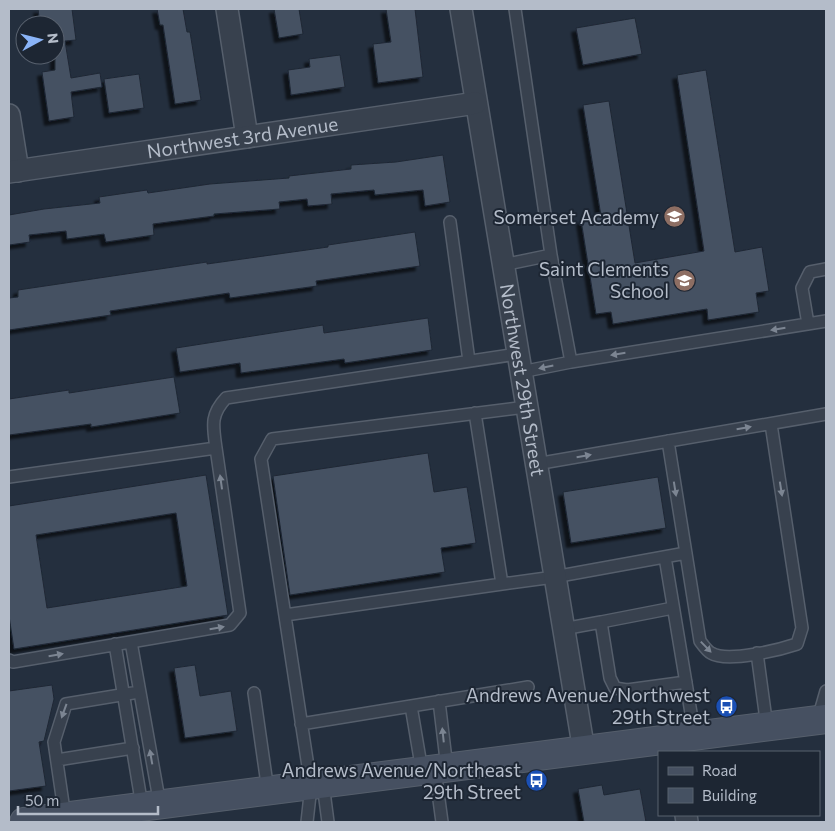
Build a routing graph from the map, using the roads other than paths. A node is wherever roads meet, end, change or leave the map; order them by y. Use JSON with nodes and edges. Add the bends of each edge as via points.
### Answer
{"nodes":[{"id":1,"x":226,"y":9,"type":"edge"},
{"id":2,"x":461,"y":9,"type":"edge"},
{"id":3,"x":515,"y":9,"type":"edge"},
{"id":4,"x":476,"y":102,"type":"junction"},
{"id":5,"x":9,"y":114,"type":"edge"},
{"id":6,"x":247,"y":137,"type":"junction"},
{"id":7,"x":13,"y":172,"type":"edge"},
{"id":8,"x":450,"y":222,"type":"dead end"},
{"id":9,"x":551,"y":255,"type":"junction"},
{"id":10,"x":503,"y":265,"type":"junction"},
{"id":11,"x":826,"y":269,"type":"edge"},
{"id":12,"x":826,"y":321,"type":"edge"},
{"id":13,"x":808,"y":324,"type":"junction"},
{"id":14,"x":469,"y":361,"type":"junction"},
{"id":15,"x":571,"y":362,"type":"junction"},
{"id":16,"x":519,"y":363,"type":"junction"},
{"id":17,"x":526,"y":407,"type":"junction"},
{"id":18,"x":475,"y":413,"type":"junction"},
{"id":19,"x":826,"y":414,"type":"edge"},
{"id":20,"x":771,"y":424,"type":"junction"},
{"id":21,"x":668,"y":441,"type":"junction"},
{"id":22,"x":216,"y":448,"type":"junction"},
{"id":23,"x":536,"y":464,"type":"junction"},
{"id":24,"x":9,"y":478,"type":"edge"},
{"id":25,"x":686,"y":553,"type":"junction"},
{"id":26,"x":665,"y":557,"type":"junction"},
{"id":27,"x":554,"y":577,"type":"junction"},
{"id":28,"x":502,"y":584,"type":"junction"},
{"id":29,"x":674,"y":608,"type":"junction"},
{"id":30,"x":285,"y":615,"type":"junction"},
{"id":31,"x":601,"y":622,"type":"junction"},
{"id":32,"x":563,"y":629,"type":"junction"},
{"id":33,"x":131,"y":642,"type":"junction"},
{"id":34,"x":115,"y":644,"type":"junction"},
{"id":35,"x":757,"y":653,"type":"junction"},
{"id":36,"x":9,"y":660,"type":"edge"},
{"id":37,"x":686,"y":682,"type":"junction"},
{"id":38,"x":528,"y":687,"type":"dead end"},
{"id":39,"x":826,"y":690,"type":"edge"},
{"id":40,"x":139,"y":692,"type":"junction"},
{"id":41,"x":254,"y":693,"type":"dead end"},
{"id":42,"x":124,"y":694,"type":"junction"},
{"id":43,"x":439,"y":701,"type":"junction"},
{"id":44,"x":411,"y":706,"type":"junction"},
{"id":45,"x":822,"y":720,"type":"edge"},
{"id":46,"x":301,"y":724,"type":"junction"},
{"id":47,"x":768,"y":727,"type":"junction"},
{"id":48,"x":683,"y":743,"type":"edge"},
{"id":49,"x":133,"y":748,"type":"junction"},
{"id":50,"x":584,"y":751,"type":"junction"},
{"id":51,"x":57,"y":760,"type":"junction"},
{"id":52,"x":434,"y":770,"type":"junction"},
{"id":53,"x":317,"y":785,"type":"junction"},
{"id":54,"x":268,"y":791,"type":"junction"},
{"id":55,"x":151,"y":806,"type":"junction"},
{"id":56,"x":65,"y":817,"type":"junction"},
{"id":57,"x":110,"y":817,"type":"edge"},
{"id":58,"x":24,"y":822,"type":"edge"},
{"id":59,"x":308,"y":822,"type":"edge"},
{"id":60,"x":328,"y":822,"type":"edge"},
{"id":61,"x":442,"y":822,"type":"edge"}],
"edges":[{"from":1,"to":6,"type":"street"},
{"from":2,"to":4,"type":"street","name":"Northwest 29th Street"},
{"from":3,"to":9,"type":"lane"},
{"from":4,"to":6,"type":"street","name":"Northwest 3rd Avenue"},
{"from":4,"to":10,"type":"street","name":"Northwest 29th Street"},
{"from":5,"to":7,"type":"street"},
{"from":6,"to":7,"type":"street","name":"Northwest 3rd Avenue"},
{"from":8,"to":14,"type":"lane"},
{"from":9,"to":10,"type":"lane"},
{"from":9,"to":15,"type":"lane"},
{"from":10,"to":16,"type":"street","name":"Northwest 29th Street"},
{"from":11,"to":13,"type":"lane","via":[[810,272],[802,288]]},
{"from":12,"to":13,"type":"lane"},
{"from":13,"to":15,"type":"lane","one_way":true},
{"from":14,"to":16,"type":"lane"},
{"from":14,"to":22,"type":"lane","via":[[226,398],[217,407],[213,427]]},
{"from":15,"to":16,"type":"lane","one_way":true},
{"from":16,"to":17,"type":"street","name":"Northwest 29th Street"},
{"from":17,"to":18,"type":"lane"},
{"from":17,"to":23,"type":"street","name":"Northwest 29th Street"},
{"from":18,"to":28,"type":"lane"},
{"from":18,"to":30,"type":"lane","via":[[272,439],[261,458]]},
{"from":19,"to":20,"type":"lane"},
{"from":21,"to":20,"type":"lane","one_way":true},
{"from":20,"to":35,"type":"lane","one_way":true,"via":[[802,628],[797,644]]},
{"from":23,"to":21,"type":"lane","one_way":true},
{"from":21,"to":25,"type":"lane","one_way":true},
{"from":22,"to":24,"type":"lane"},
{"from":33,"to":22,"type":"lane","one_way":true,"via":[[230,625],[240,612]]},
{"from":23,"to":27,"type":"street","name":"Northwest 29th Street"},
{"from":25,"to":26,"type":"lane"},
{"from":25,"to":35,"type":"lane","one_way":true,"via":[[700,641],[711,653],[729,657]]},
{"from":26,"to":27,"type":"lane"},
{"from":26,"to":29,"type":"lane"},
{"from":27,"to":28,"type":"lane"},
{"from":27,"to":32,"type":"street","name":"Northwest 29th Street"},
{"from":28,"to":30,"type":"lane"},
{"from":29,"to":31,"type":"lane"},
{"from":29,"to":37,"type":"lane"},
{"from":30,"to":46,"type":"lane"},
{"from":31,"to":32,"type":"lane"},
{"from":31,"to":37,"type":"lane","via":[[610,678],[615,688],[627,690]]},
{"from":32,"to":50,"type":"street","name":"Northwest 29th Street"},
{"from":33,"to":34,"type":"lane"},
{"from":33,"to":40,"type":"lane"},
{"from":36,"to":34,"type":"lane","one_way":true,"via":[[13,662]]},
{"from":34,"to":42,"type":"lane"},
{"from":35,"to":47,"type":"lane"},
{"from":37,"to":48,"type":"lane"},
{"from":38,"to":43,"type":"lane"},
{"from":39,"to":45,"type":"lane"},
{"from":40,"to":42,"type":"lane"},
{"from":55,"to":40,"type":"lane","one_way":true},
{"from":41,"to":54,"type":"lane"},
{"from":42,"to":49,"type":"lane"},
{"from":42,"to":51,"type":"lane","one_way":true,"via":[[66,704],[54,742]]},
{"from":43,"to":44,"type":"lane"},
{"from":52,"to":43,"type":"lane","one_way":true},
{"from":44,"to":46,"type":"lane"},
{"from":44,"to":52,"type":"lane"},
{"from":45,"to":47,"type":"main road"},
{"from":46,"to":53,"type":"lane"},
{"from":47,"to":48,"type":"main road"},
{"from":48,"to":50,"type":"main road"},
{"from":49,"to":51,"type":"lane"},
{"from":49,"to":55,"type":"lane"},
{"from":50,"to":52,"type":"main road"},
{"from":51,"to":56,"type":"lane"},
{"from":52,"to":53,"type":"main road"},
{"from":52,"to":61,"type":"lane"},
{"from":53,"to":54,"type":"main road"},
{"from":53,"to":59,"type":"lane"},
{"from":53,"to":60,"type":"lane"},
{"from":54,"to":55,"type":"main road"},
{"from":55,"to":57,"type":"main road"},
{"from":56,"to":57,"type":"main road"},
{"from":56,"to":58,"type":"main road"}]}
